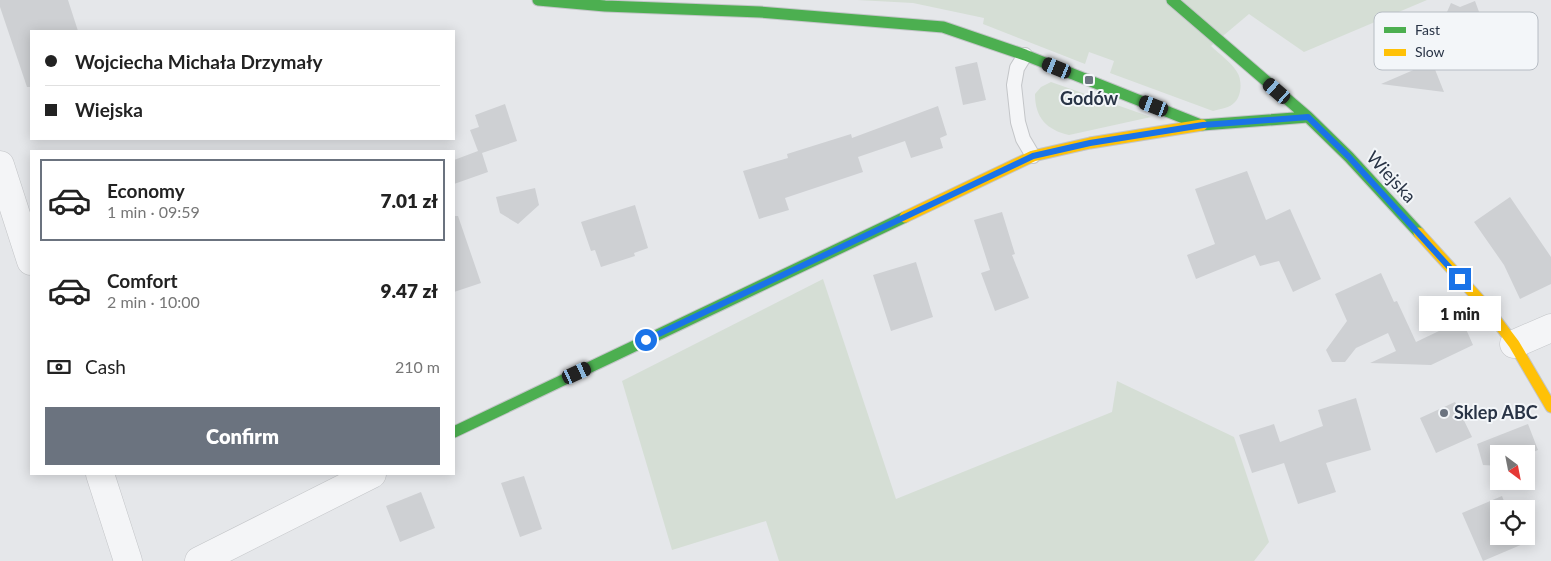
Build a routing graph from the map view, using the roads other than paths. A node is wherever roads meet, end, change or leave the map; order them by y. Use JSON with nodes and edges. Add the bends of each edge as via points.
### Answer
{"nodes":[{"id":1,"x":538,"y":0,"type":"edge"},
{"id":2,"x":1172,"y":0,"type":"edge"},
{"id":3,"x":1025,"y":55,"type":"junction"},
{"id":4,"x":1308,"y":117,"type":"junction"},
{"id":5,"x":1203,"y":125,"type":"junction"},
{"id":6,"x":1033,"y":156,"type":"junction"},
{"id":7,"x":0,"y":165,"type":"edge"},
{"id":8,"x":30,"y":258,"type":"edge"},
{"id":9,"x":1551,"y":328,"type":"edge"},
{"id":10,"x":1514,"y":344,"type":"junction"},
{"id":11,"x":1551,"y":406,"type":"edge"},
{"id":12,"x":455,"y":432,"type":"edge"},
{"id":13,"x":100,"y":475,"type":"edge"},
{"id":14,"x":370,"y":475,"type":"edge"},
{"id":15,"x":128,"y":561,"type":"edge"},
{"id":16,"x":199,"y":561,"type":"edge"}],
"edges":[{"from":1,"to":3,"type":"street","via":[[760,12],[943,27]]},
{"from":2,"to":4,"type":"street","name":"Wiejska"},
{"from":3,"to":5,"type":"street"},
{"from":3,"to":6,"type":"lane","via":[[1017,68],[1014,85],[1018,122]]},
{"from":4,"to":5,"type":"street"},
{"from":4,"to":10,"type":"street","name":"Wiejska","via":[[1404,216],[1486,307]]},
{"from":5,"to":6,"type":"street","via":[[1090,143]]},
{"from":6,"to":12,"type":"street"},
{"from":7,"to":8,"type":"street"},
{"from":9,"to":10,"type":"street"},
{"from":10,"to":11,"type":"street","name":"Wiejska"},
{"from":13,"to":15,"type":"street"},
{"from":14,"to":16,"type":"street"}]}
